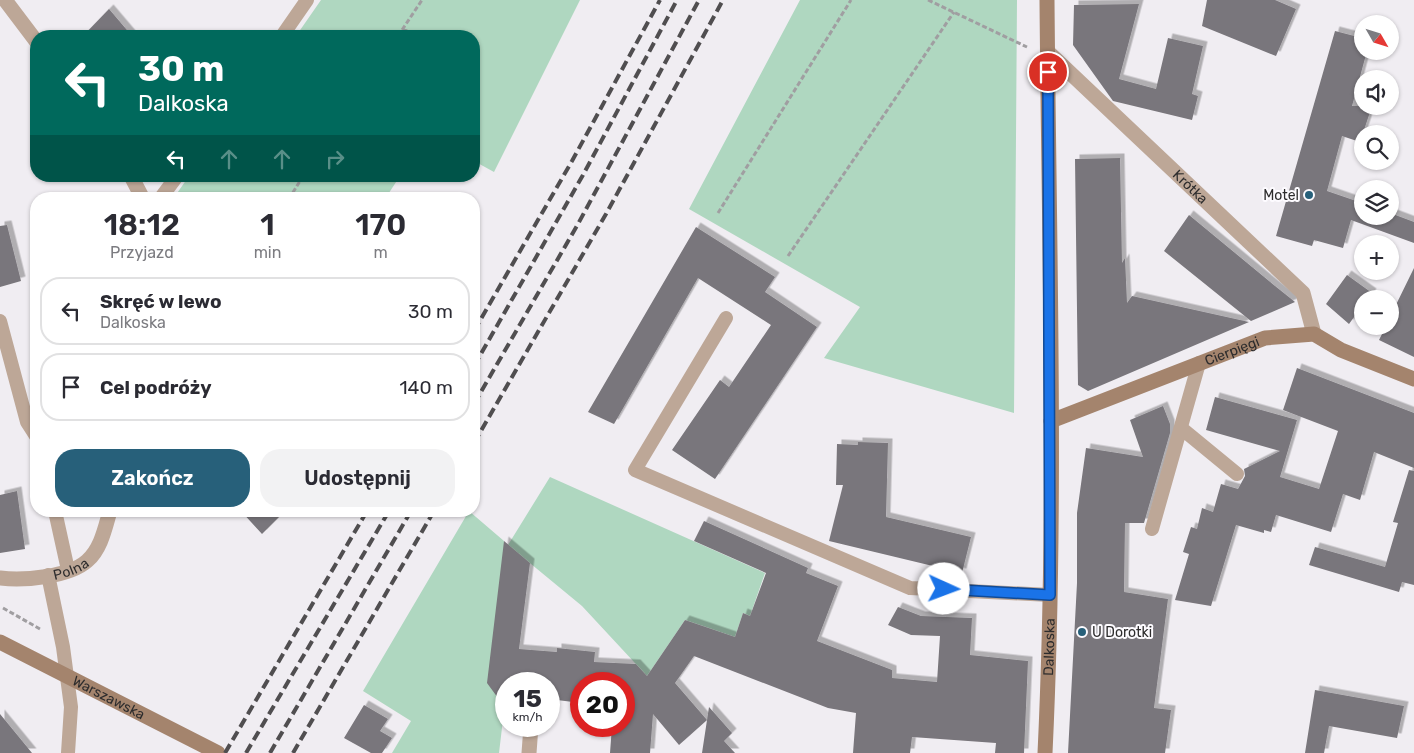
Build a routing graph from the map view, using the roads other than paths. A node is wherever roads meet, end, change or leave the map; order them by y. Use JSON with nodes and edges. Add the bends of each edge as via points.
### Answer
{"nodes":[{"id":1,"x":4,"y":0,"type":"edge"},
{"id":2,"x":307,"y":0,"type":"edge"},
{"id":3,"x":1047,"y":0,"type":"edge"},
{"id":4,"x":286,"y":30,"type":"edge"},
{"id":5,"x":30,"y":32,"type":"edge"},
{"id":6,"x":1048,"y":52,"type":"junction"},
{"id":7,"x":173,"y":182,"type":"edge"},
{"id":8,"x":165,"y":192,"type":"edge"},
{"id":9,"x":726,"y":318,"type":"dead end"},
{"id":10,"x":0,"y":321,"type":"edge"},
{"id":11,"x":1314,"y":334,"type":"junction"},
{"id":12,"x":1199,"y":363,"type":"junction"},
{"id":13,"x":1414,"y":379,"type":"edge"},
{"id":14,"x":1051,"y":421,"type":"junction"},
{"id":15,"x":30,"y":427,"type":"edge"},
{"id":16,"x":1180,"y":428,"type":"junction"},
{"id":17,"x":1237,"y":474,"type":"dead end"},
{"id":18,"x":56,"y":517,"type":"edge"},
{"id":19,"x":109,"y":517,"type":"edge"},
{"id":20,"x":1152,"y":529,"type":"dead end"},
{"id":21,"x":68,"y":570,"type":"junction"},
{"id":22,"x":48,"y":575,"type":"junction"},
{"id":23,"x":0,"y":578,"type":"edge"},
{"id":24,"x":1050,"y":595,"type":"junction"},
{"id":25,"x":0,"y":642,"type":"edge"},
{"id":26,"x":531,"y":737,"type":"edge"},
{"id":27,"x":213,"y":750,"type":"edge"},
{"id":28,"x":68,"y":753,"type":"edge"},
{"id":29,"x":529,"y":753,"type":"edge"},
{"id":30,"x":1045,"y":753,"type":"edge"}],
"edges":[{"from":1,"to":5,"type":"street"},
{"from":2,"to":4,"type":"lane"},
{"from":3,"to":6,"type":"street","name":"Dalkoska"},
{"from":6,"to":11,"type":"street","name":"Krótka","via":[[1303,293]]},
{"from":6,"to":14,"type":"street","name":"Dalkoska"},
{"from":7,"to":8,"type":"lane"},
{"from":9,"to":24,"type":"lane","via":[[635,470],[910,588]]},
{"from":10,"to":15,"type":"lane"},
{"from":11,"to":12,"type":"street","name":"Cierpięgi","via":[[1265,338]]},
{"from":11,"to":13,"type":"street","via":[[1341,350]]},
{"from":12,"to":14,"type":"street","name":"Cierpięgi"},
{"from":12,"to":16,"type":"lane"},
{"from":14,"to":24,"type":"street","name":"Dalkoska"},
{"from":16,"to":17,"type":"lane"},
{"from":16,"to":20,"type":"lane"},
{"from":18,"to":21,"type":"lane"},
{"from":19,"to":21,"type":"street","name":"Polna","via":[[102,538],[87,561]]},
{"from":21,"to":22,"type":"street","name":"Polna"},
{"from":22,"to":23,"type":"street","name":"Polna","via":[[13,580]]},
{"from":22,"to":28,"type":"lane","via":[[71,707]]},
{"from":24,"to":30,"type":"street","name":"Dalkoska"},
{"from":25,"to":27,"type":"street","name":"Warszawska"},
{"from":26,"to":29,"type":"street"}]}
